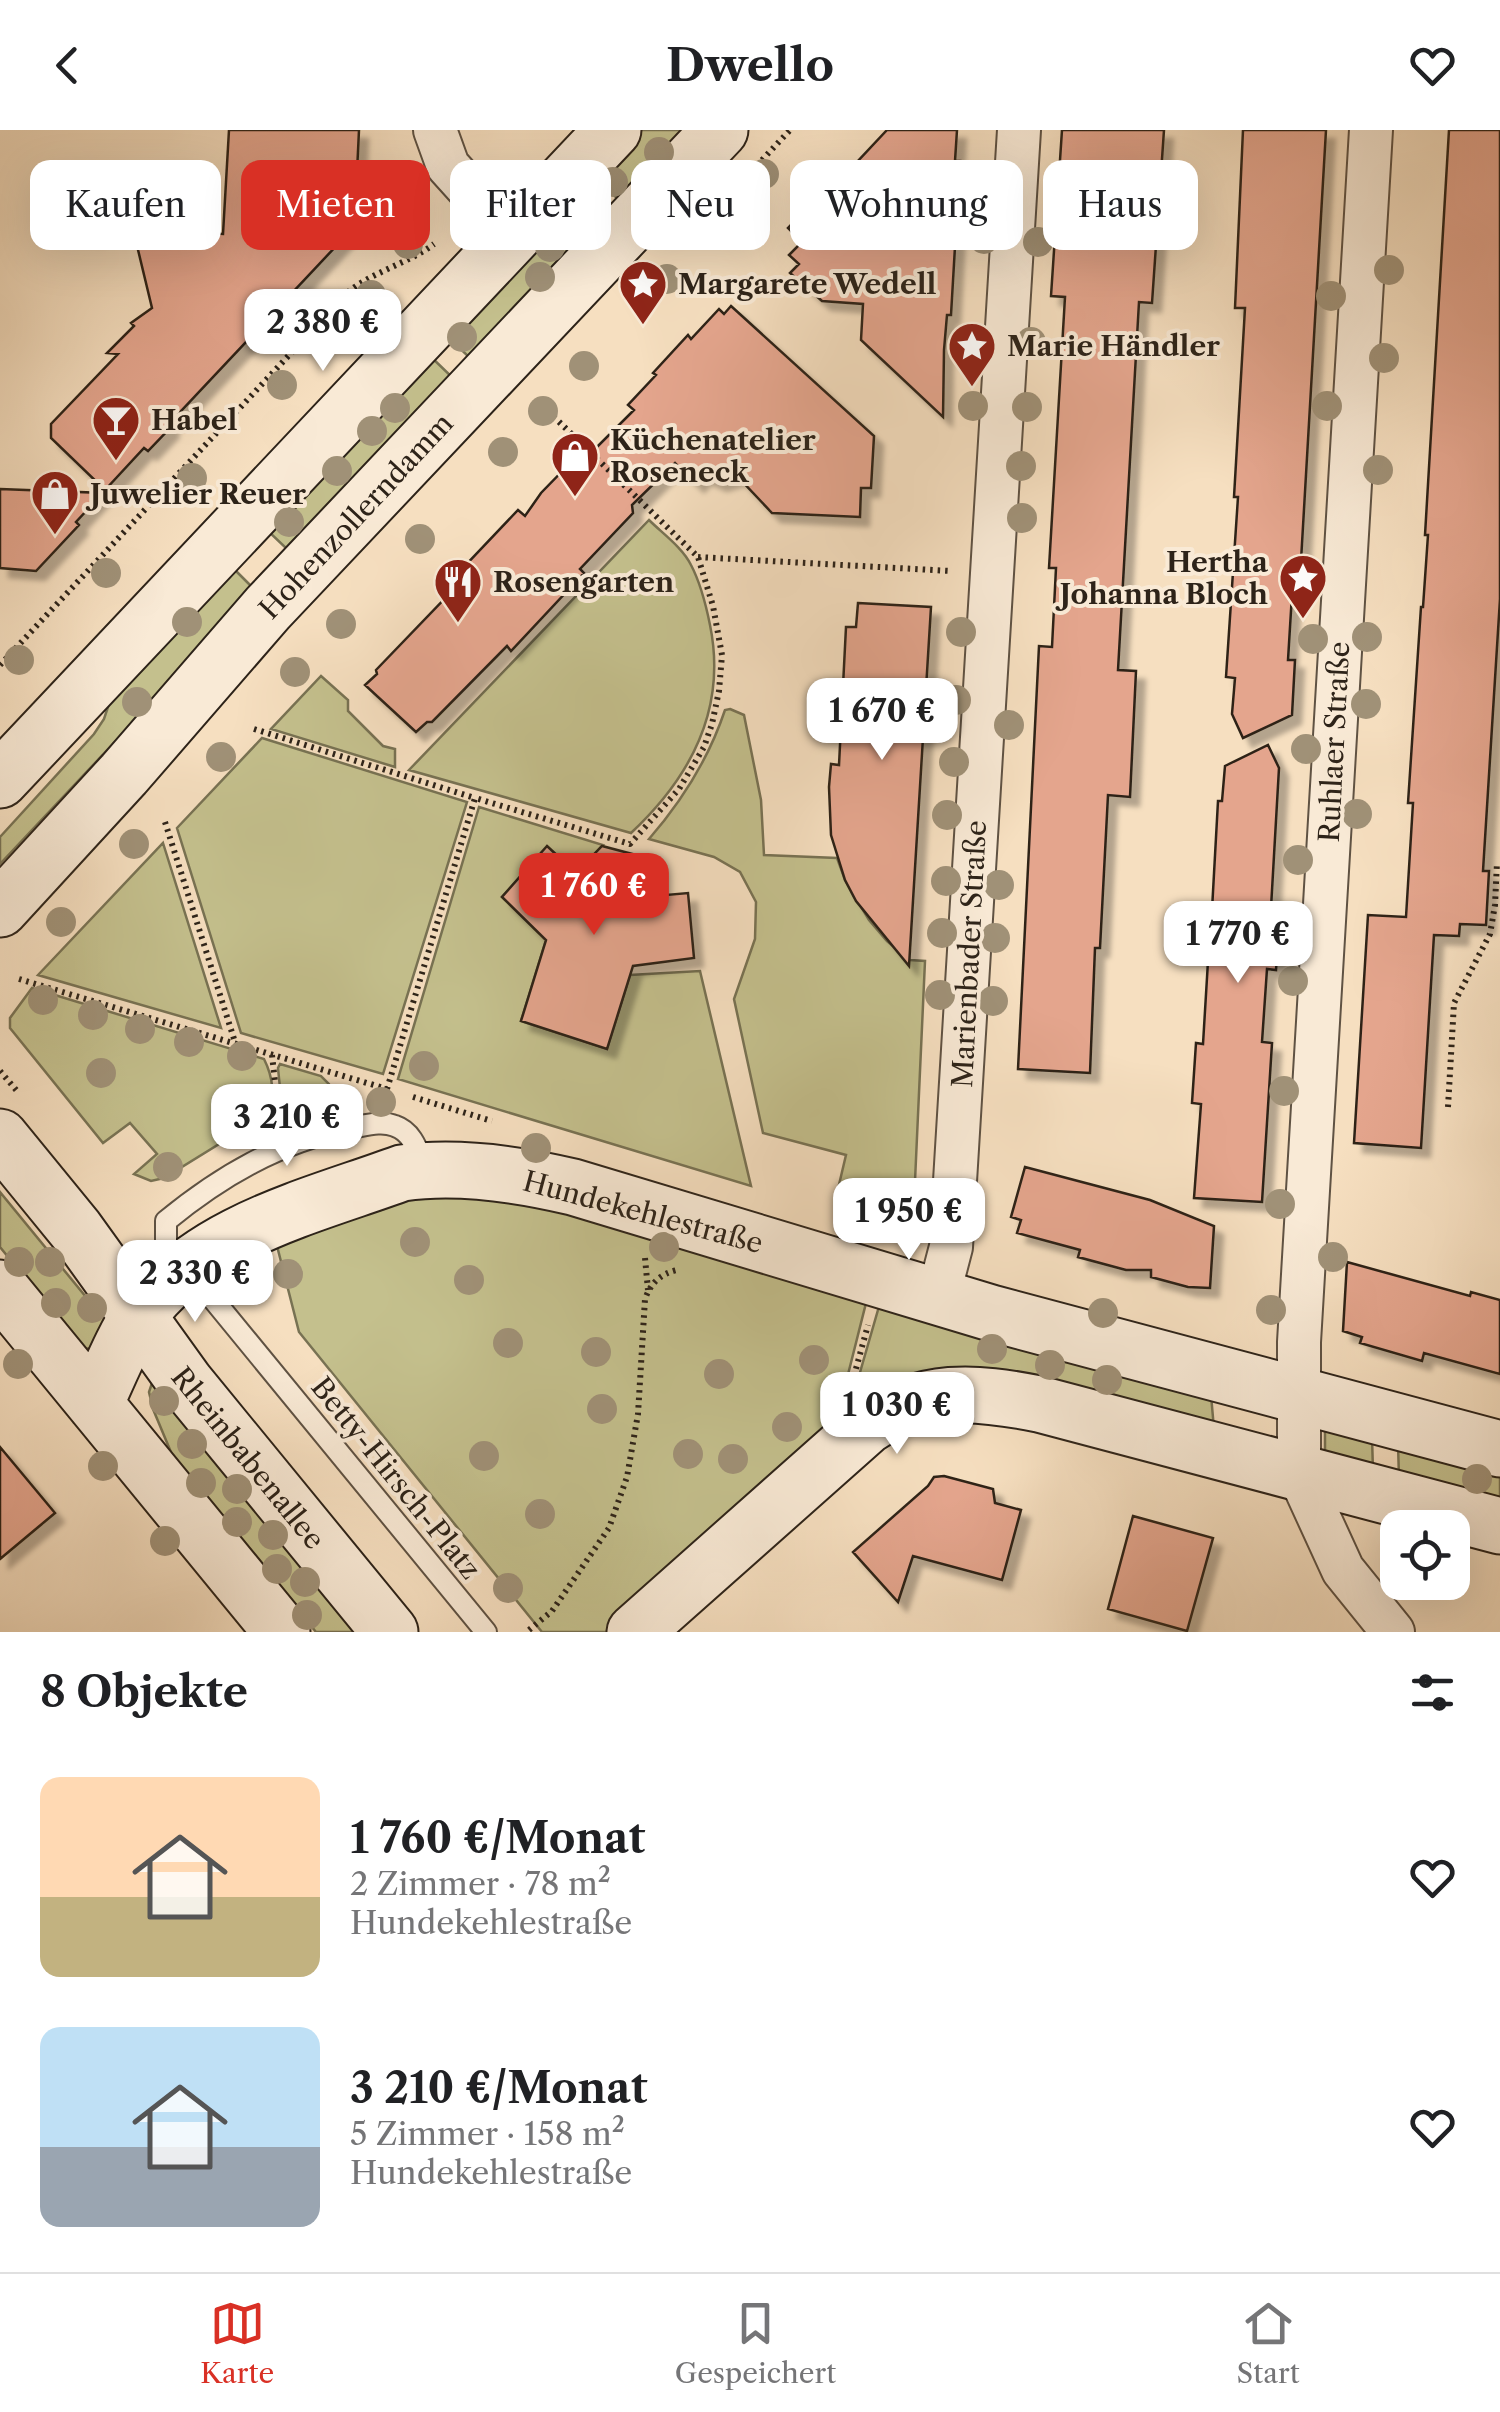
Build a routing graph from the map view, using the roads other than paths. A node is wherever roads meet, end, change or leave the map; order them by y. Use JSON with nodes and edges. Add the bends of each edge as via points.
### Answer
{"nodes":[{"id":1,"x":435,"y":130,"type":"edge"},
{"id":2,"x":613,"y":130,"type":"edge"},
{"id":3,"x":720,"y":130,"type":"edge"},
{"id":4,"x":1019,"y":130,"type":"edge"},
{"id":5,"x":1371,"y":130,"type":"edge"},
{"id":6,"x":584,"y":160,"type":"edge"},
{"id":7,"x":450,"y":168,"type":"edge"},
{"id":8,"x":499,"y":250,"type":"edge"},
{"id":9,"x":234,"y":530,"type":"junction"},
{"id":10,"x":290,"y":585,"type":"junction"},
{"id":11,"x":0,"y":780,"type":"edge"},
{"id":12,"x":0,"y":909,"type":"edge"},
{"id":13,"x":0,"y":1138,"type":"edge"},
{"id":14,"x":0,"y":1288,"type":"edge"},
{"id":15,"x":163,"y":1289,"type":"junction"},
{"id":16,"x":938,"y":1297,"type":"junction"},
{"id":17,"x":1297,"y":1396,"type":"junction"},
{"id":18,"x":95,"y":1404,"type":"junction"},
{"id":19,"x":1500,"y":1449,"type":"edge"},
{"id":20,"x":1300,"y":1474,"type":"junction"},
{"id":21,"x":1500,"y":1526,"type":"edge"},
{"id":22,"x":282,"y":1632,"type":"edge"},
{"id":23,"x":390,"y":1632,"type":"edge"},
{"id":24,"x":486,"y":1632,"type":"edge"},
{"id":25,"x":635,"y":1632,"type":"edge"},
{"id":26,"x":1393,"y":1632,"type":"edge"}],
"edges":[{"from":1,"to":7,"type":"street"},
{"from":2,"to":6,"type":"main road"},
{"from":3,"to":10,"type":"main road","name":"Hohenzollerndamm"},
{"from":4,"to":16,"type":"street","name":"Marienbader Straße","via":[[951,1247]]},
{"from":5,"to":17,"type":"street","name":"Ruhlaer Straße"},
{"from":8,"to":9,"type":"main road"},
{"from":9,"to":10,"type":"main road"},
{"from":9,"to":11,"type":"main road"},
{"from":10,"to":12,"type":"main road","name":"Hohenzollerndamm"},
{"from":13,"to":15,"type":"main road","name":"Rheinbabenallee","via":[[76,1230]]},
{"from":14,"to":18,"type":"main road"},
{"from":15,"to":16,"type":"main road","name":"Hundekehlestraße","via":[[228,1240],[269,1221],[425,1170],[513,1175],[572,1187]]},
{"from":15,"to":18,"type":"main road"},
{"from":15,"to":23,"type":"main road","name":"Rheinbabenallee","via":[[186,1383]]},
{"from":15,"to":24,"type":"lane","name":"Betty-Hirsch-Platz"},
{"from":16,"to":17,"type":"main road","name":"Hundekehlestraße"},
{"from":17,"to":19,"type":"main road","name":"Hundekehlestraße"},
{"from":17,"to":20,"type":"street","name":"Ruhlaer Straße"},
{"from":18,"to":22,"type":"main road"},
{"from":20,"to":21,"type":"main road"},
{"from":20,"to":25,"type":"main road","via":[[1012,1398],[921,1399],[867,1426]]},
{"from":20,"to":26,"type":"street","via":[[1343,1570]]}]}
